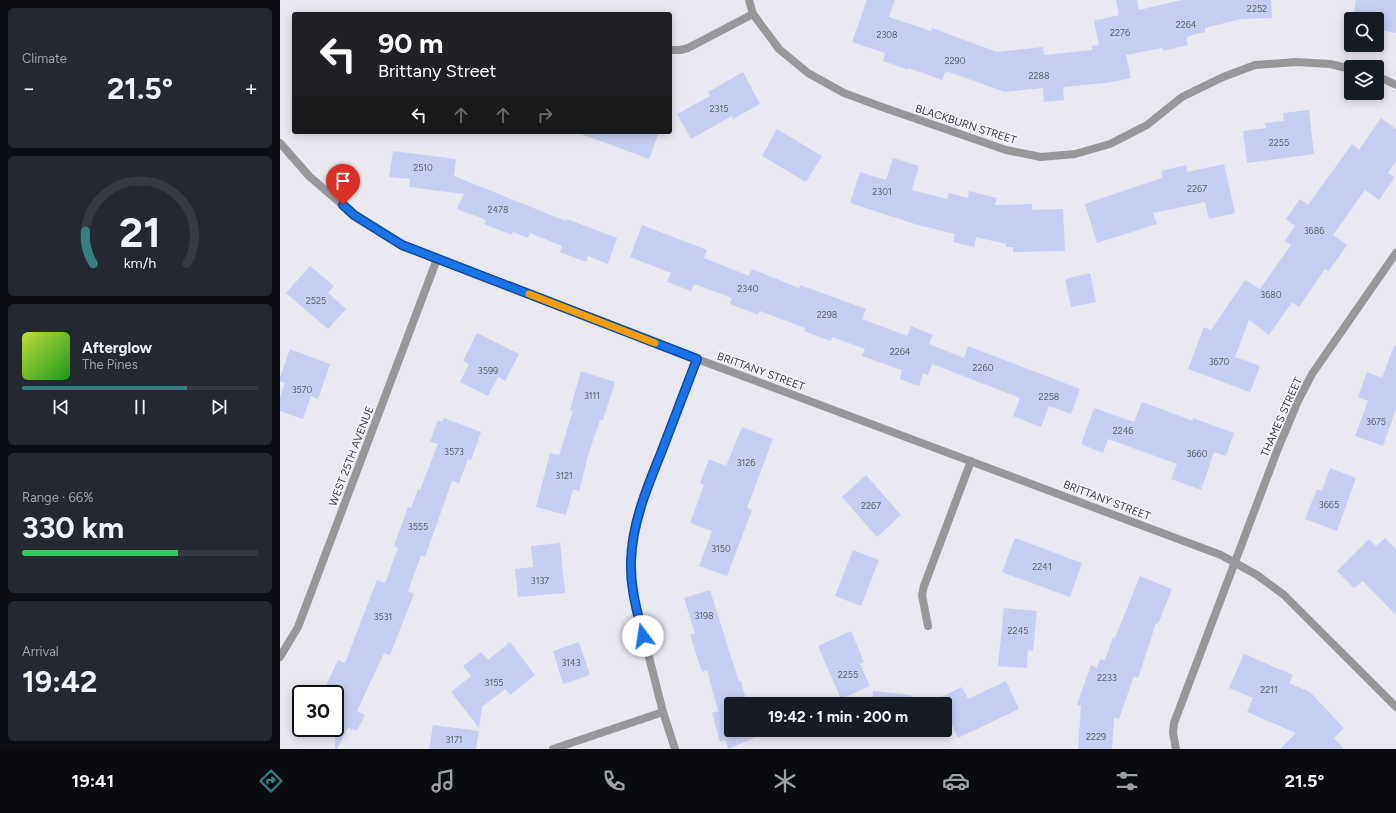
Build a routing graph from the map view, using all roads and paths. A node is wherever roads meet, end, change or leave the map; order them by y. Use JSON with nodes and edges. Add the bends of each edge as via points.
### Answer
{"nodes":[{"id":1,"x":749,"y":0,"type":"edge"},
{"id":2,"x":753,"y":14,"type":"junction"},
{"id":3,"x":672,"y":50,"type":"edge"},
{"id":4,"x":1344,"y":67,"type":"edge"},
{"id":5,"x":1384,"y":79,"type":"edge"},
{"id":6,"x":1396,"y":85,"type":"edge"},
{"id":7,"x":280,"y":143,"type":"edge"},
{"id":8,"x":1396,"y":253,"type":"edge"},
{"id":9,"x":438,"y":259,"type":"junction"},
{"id":10,"x":697,"y":359,"type":"junction"},
{"id":11,"x":971,"y":461,"type":"junction"},
{"id":12,"x":1235,"y":561,"type":"junction"},
{"id":13,"x":928,"y":626,"type":"dead end"},
{"id":14,"x":280,"y":658,"type":"edge"},
{"id":15,"x":1396,"y":707,"type":"edge"},
{"id":16,"x":663,"y":712,"type":"junction"},
{"id":17,"x":553,"y":749,"type":"edge"},
{"id":18,"x":675,"y":749,"type":"edge"},
{"id":19,"x":1176,"y":749,"type":"edge"}],
"edges":[{"from":1,"to":2,"type":"street","name":"BLACKBURN STREET"},
{"from":2,"to":3,"type":"street","via":[[688,48]]},
{"from":2,"to":4,"type":"street","name":"BLACKBURN STREET","via":[[779,48],[808,73],[844,93],[1006,150],[1041,157],[1075,154],[1110,144],[1147,125],[1182,97],[1223,76],[1254,65],[1296,62]]},
{"from":5,"to":6,"type":"street"},
{"from":7,"to":9,"type":"street","name":"BRITTANY STREET","via":[[309,176],[354,215],[402,245]]},
{"from":8,"to":12,"type":"street","name":"THAMES STREET","via":[[1306,384]]},
{"from":9,"to":10,"type":"street","name":"BRITTANY STREET"},
{"from":9,"to":14,"type":"street","name":"WEST 25TH AVENUE","via":[[298,627]]},
{"from":10,"to":11,"type":"street","name":"BRITTANY STREET"},
{"from":10,"to":16,"type":"street","via":[[646,491],[633,539],[632,586]]},
{"from":11,"to":12,"type":"street","name":"BRITTANY STREET"},
{"from":11,"to":13,"type":"street","via":[[923,590]]},
{"from":12,"to":15,"type":"street","name":"BRITTANY STREET","via":[[1284,595]]},
{"from":12,"to":19,"type":"street","via":[[1174,723]]},
{"from":16,"to":17,"type":"street"},
{"from":16,"to":18,"type":"street"}]}
